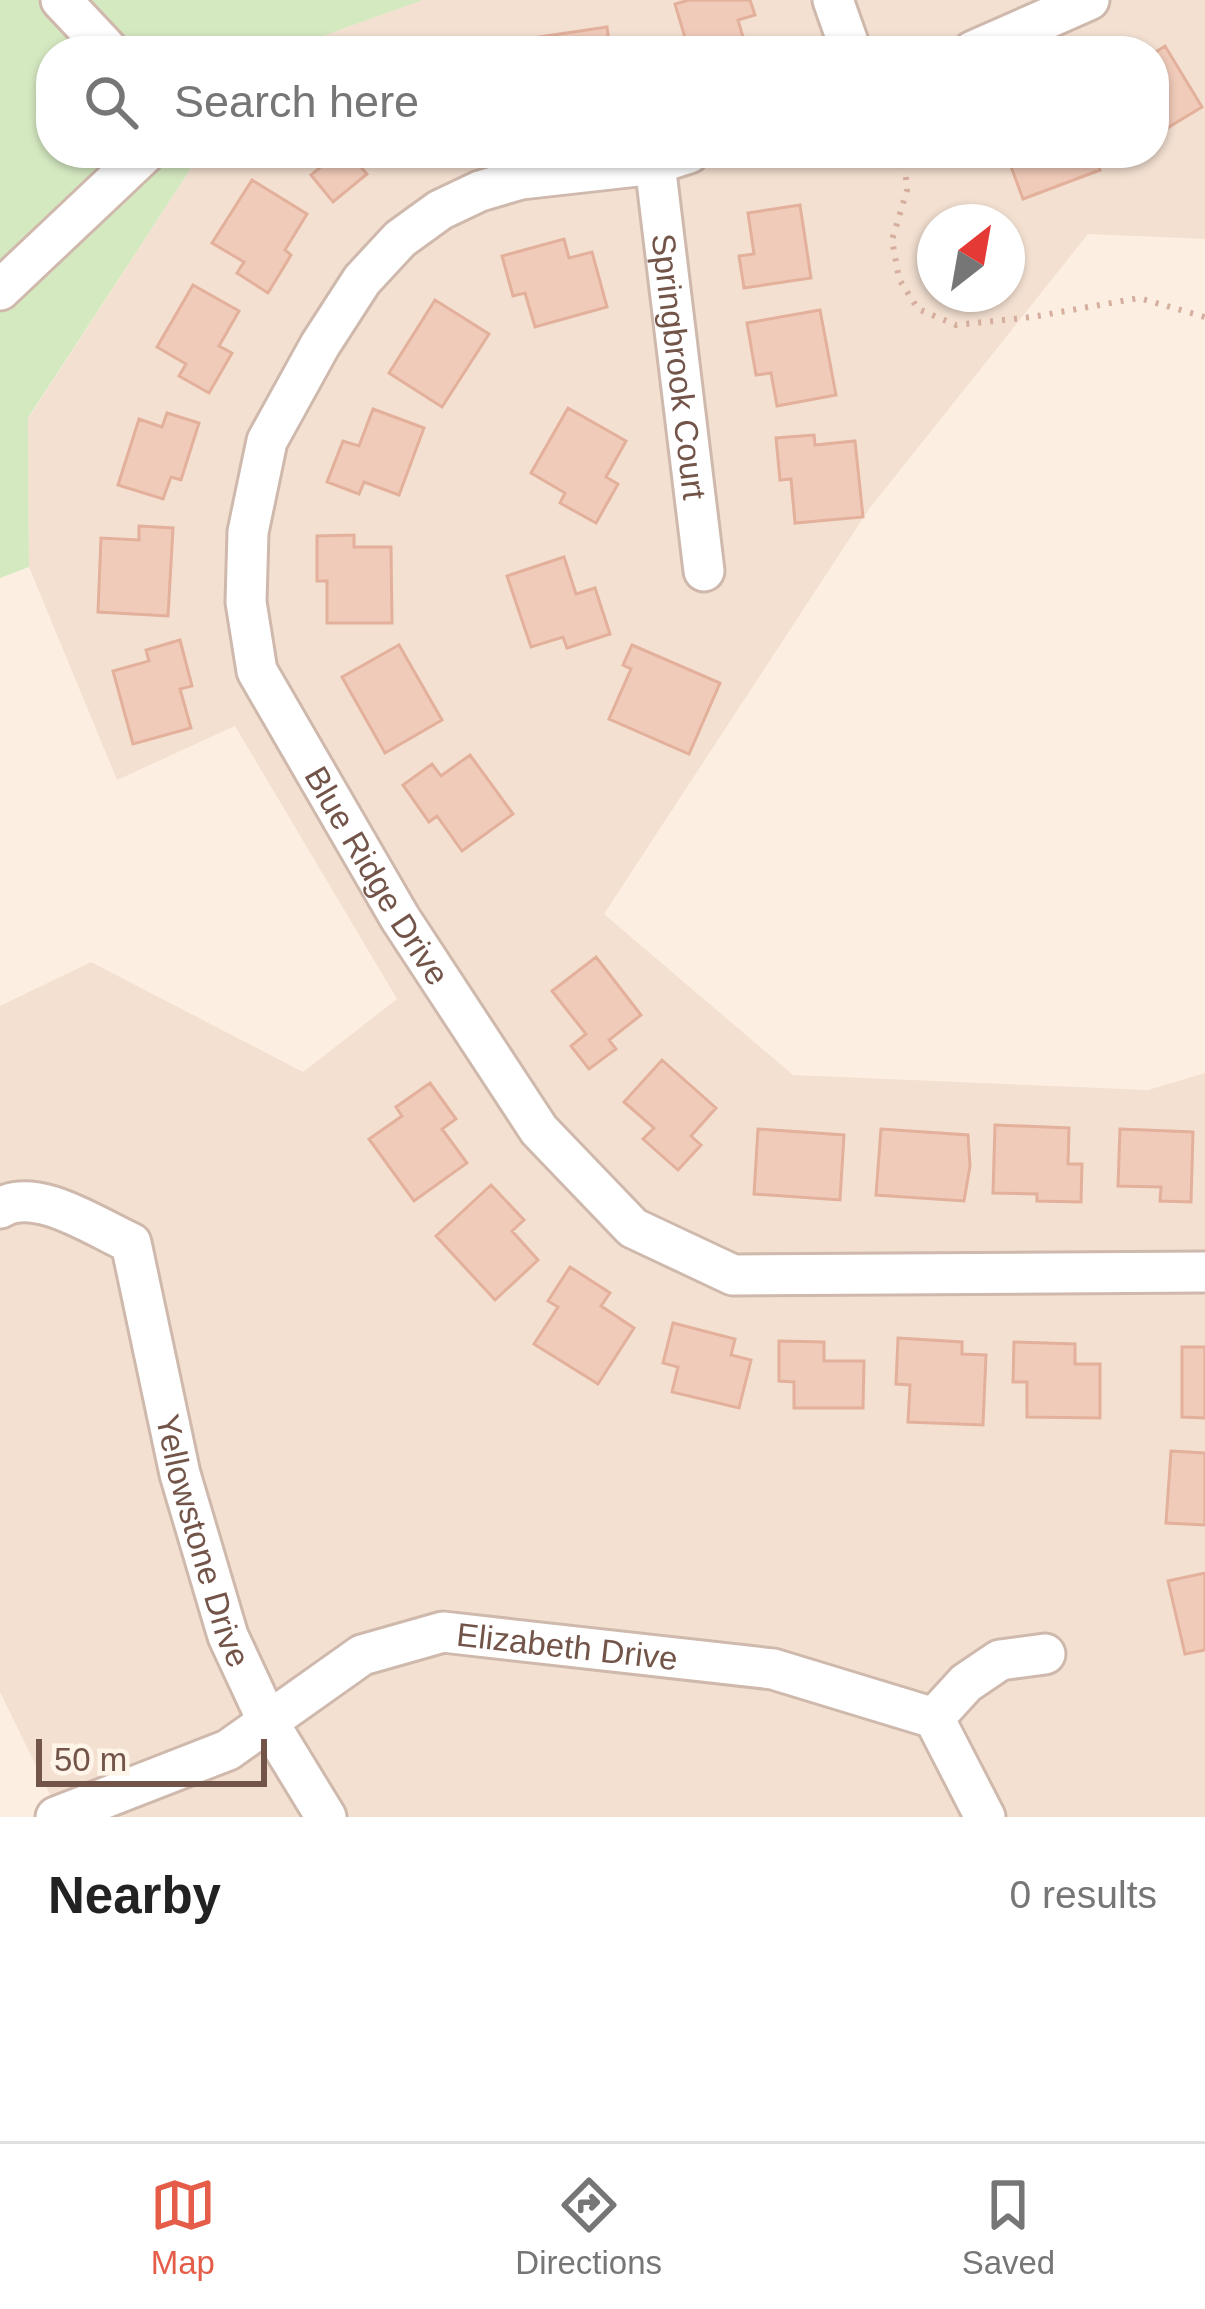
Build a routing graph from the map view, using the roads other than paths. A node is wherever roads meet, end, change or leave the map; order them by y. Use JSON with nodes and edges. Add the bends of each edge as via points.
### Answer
{"nodes":[{"id":1,"x":61,"y":0,"type":"edge"},
{"id":2,"x":833,"y":0,"type":"edge"},
{"id":3,"x":1089,"y":0,"type":"edge"},
{"id":4,"x":95,"y":36,"type":"edge"},
{"id":5,"x":846,"y":36,"type":"edge"},
{"id":6,"x":1007,"y":36,"type":"edge"},
{"id":7,"x":129,"y":168,"type":"edge"},
{"id":8,"x":600,"y":168,"type":"edge"},
{"id":9,"x":673,"y":168,"type":"edge"},
{"id":10,"x":0,"y":290,"type":"edge"},
{"id":11,"x":704,"y":571,"type":"dead end"},
{"id":12,"x":0,"y":1208,"type":"edge"},
{"id":13,"x":1205,"y":1272,"type":"edge"},
{"id":14,"x":1045,"y":1654,"type":"dead end"},
{"id":15,"x":934,"y":1718,"type":"junction"},
{"id":16,"x":268,"y":1721,"type":"junction"},
{"id":17,"x":56,"y":1817,"type":"edge"},
{"id":18,"x":326,"y":1817,"type":"edge"},
{"id":19,"x":986,"y":1817,"type":"edge"}],
"edges":[{"from":1,"to":4,"type":"street"},
{"from":2,"to":5,"type":"street"},
{"from":3,"to":6,"type":"street"},
{"from":7,"to":10,"type":"street"},
{"from":8,"to":13,"type":"street","name":"Blue Ridge Drive","via":[[480,191],[400,239],[362,280],[267,441],[248,532],[246,602],[257,671],[400,918],[539,1130],[632,1228],[733,1275]]},
{"from":9,"to":11,"type":"street","name":"Springbrook Court"},
{"from":12,"to":16,"type":"street","name":"Yellowstone Drive","via":[[40,1201],[131,1243],[180,1474],[228,1636]]},
{"from":14,"to":15,"type":"street","via":[[1000,1660]]},
{"from":15,"to":16,"type":"street","name":"Elizabeth Drive","via":[[773,1669],[442,1632],[362,1655]]},
{"from":15,"to":19,"type":"street"},
{"from":16,"to":17,"type":"street","name":"Elizabeth Drive","via":[[228,1750]]},
{"from":16,"to":18,"type":"street","name":"Yellowstone Drive"}]}
